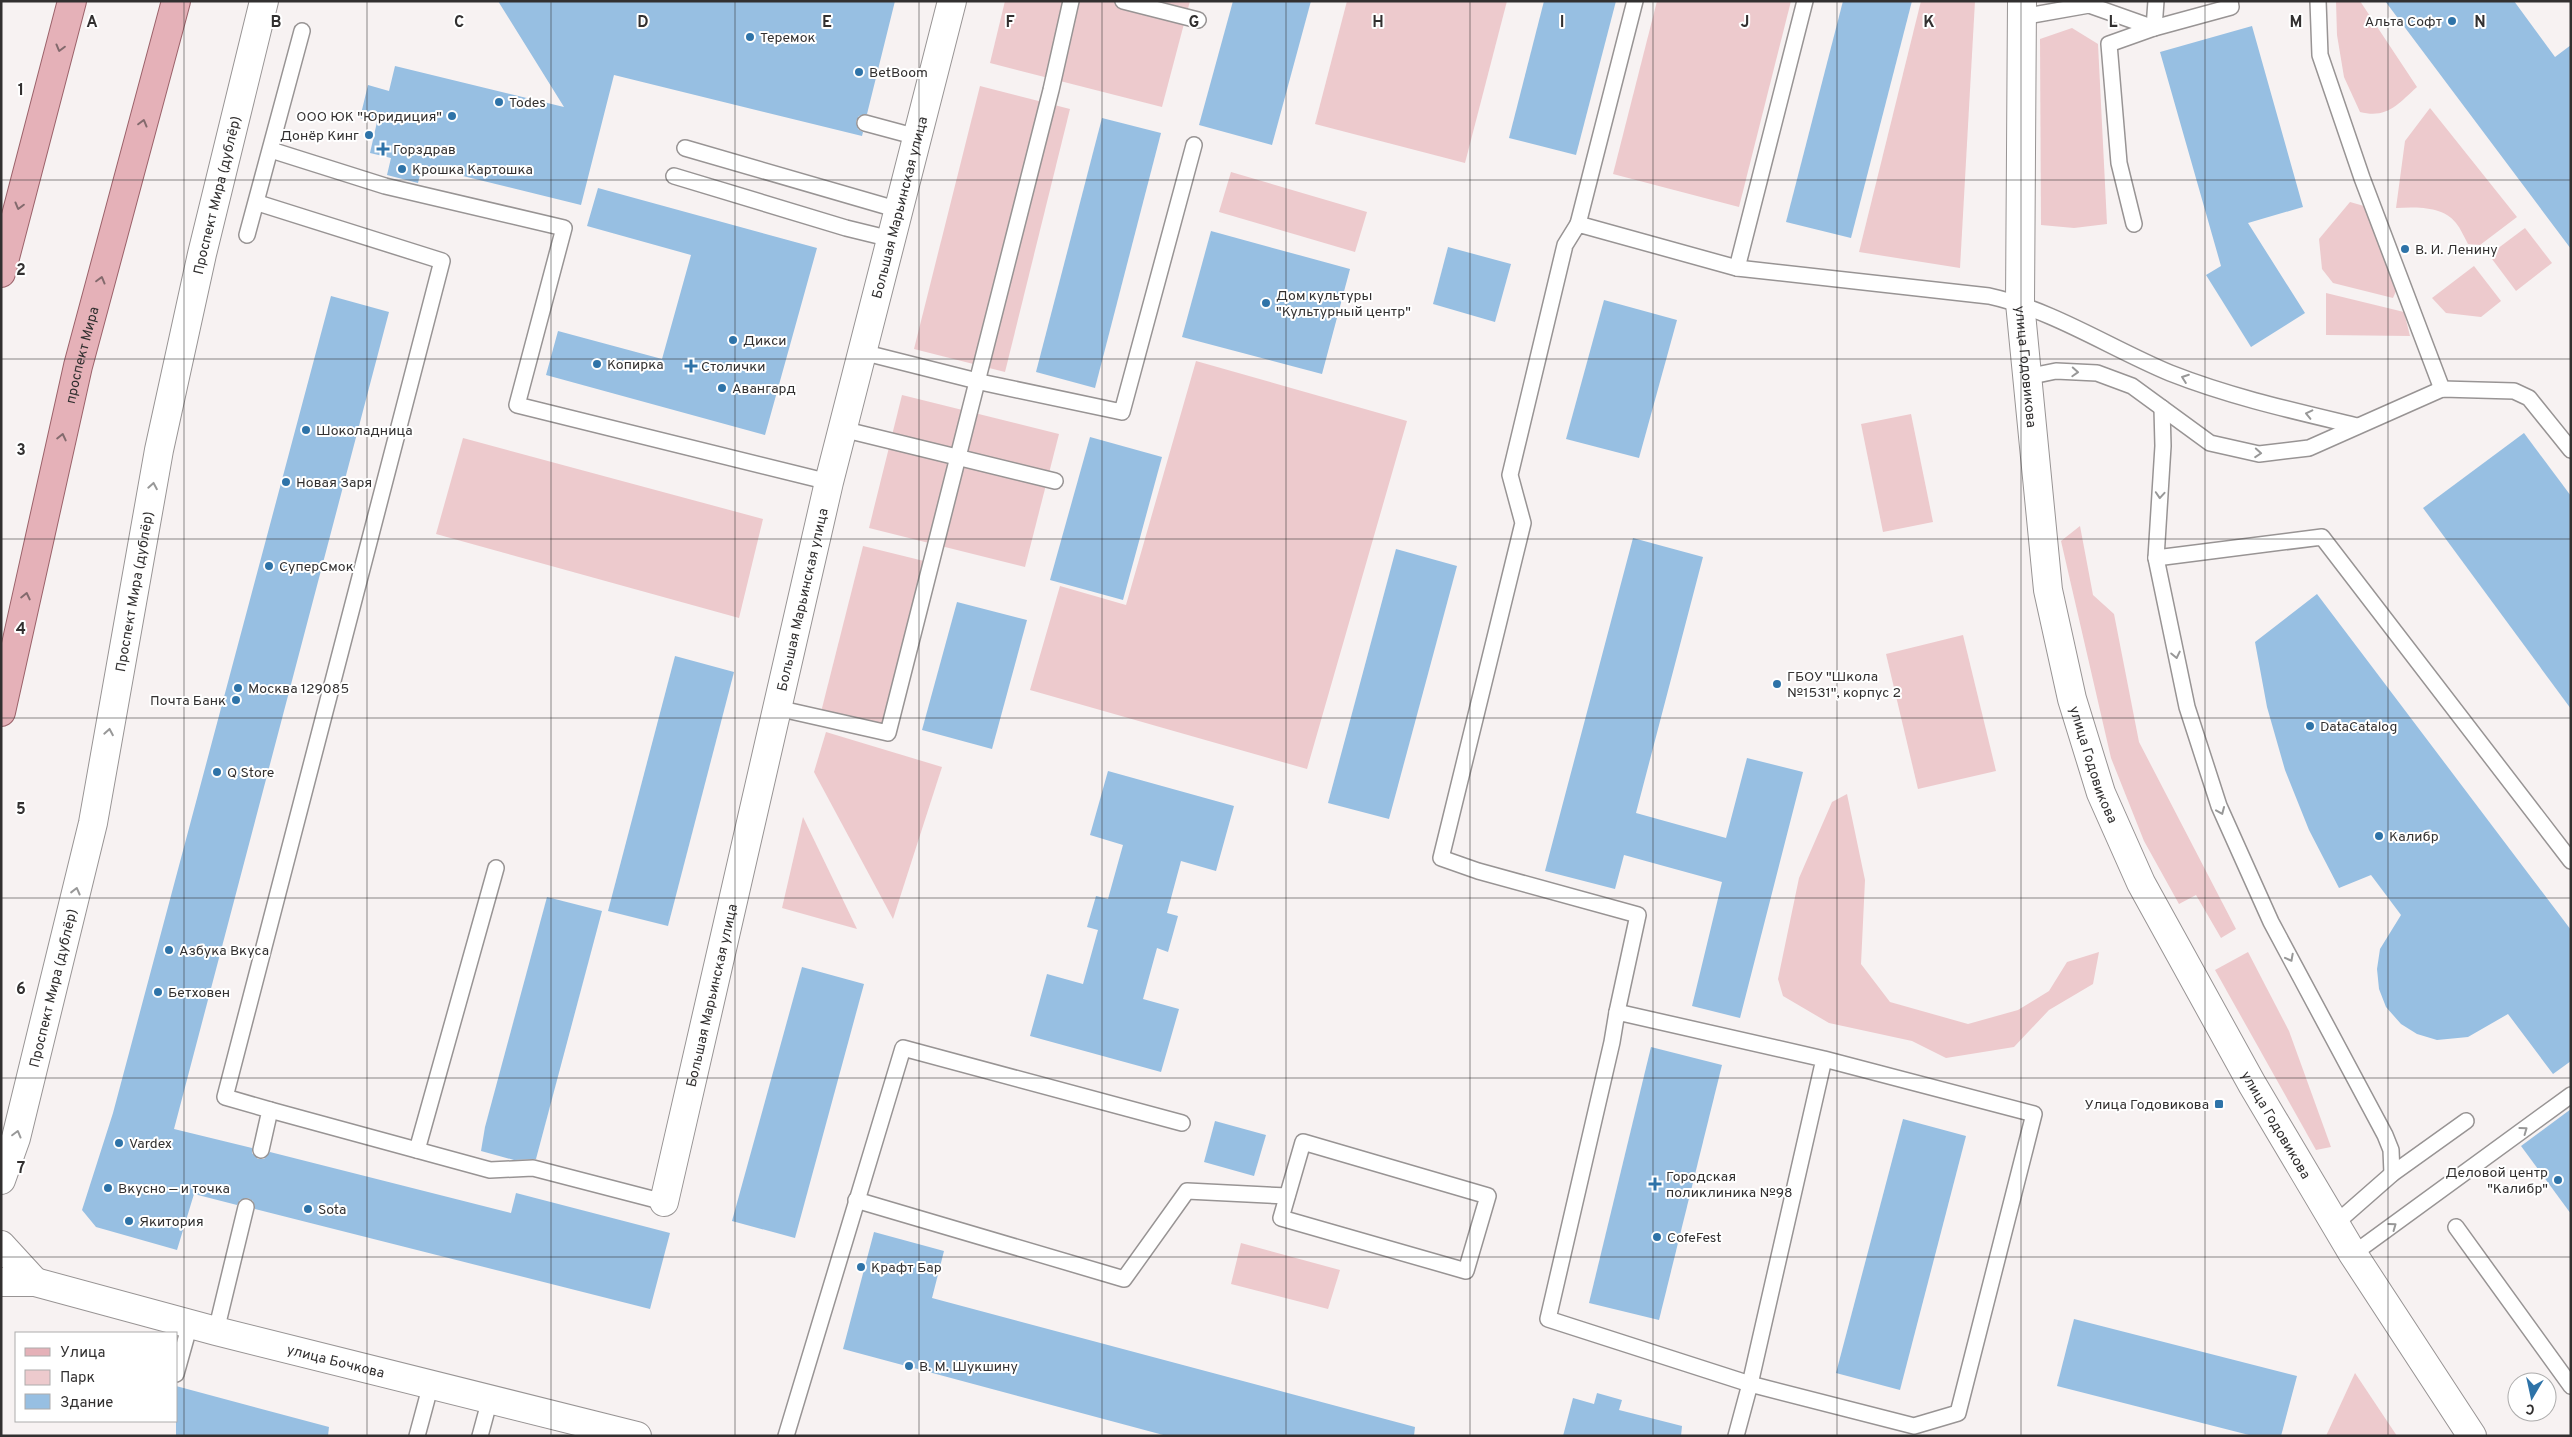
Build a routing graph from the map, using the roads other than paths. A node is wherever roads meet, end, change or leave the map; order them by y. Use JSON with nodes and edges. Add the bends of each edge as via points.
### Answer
{"nodes":[{"id":1,"x":72,"y":1,"type":"edge"},
{"id":2,"x":176,"y":1,"type":"edge"},
{"id":3,"x":264,"y":1,"type":"edge"},
{"id":4,"x":952,"y":1,"type":"edge"},
{"id":5,"x":1071,"y":1,"type":"edge"},
{"id":6,"x":1123,"y":1,"type":"edge"},
{"id":7,"x":1635,"y":1,"type":"edge"},
{"id":8,"x":1805,"y":1,"type":"edge"},
{"id":9,"x":2156,"y":1,"type":"edge"},
{"id":10,"x":2230,"y":1,"type":"edge"},
{"id":11,"x":2318,"y":1,"type":"edge"},
{"id":12,"x":2022,"y":9,"type":"edge"},
{"id":13,"x":1198,"y":20,"type":"dead end"},
{"id":14,"x":2154,"y":28,"type":"junction"},
{"id":15,"x":302,"y":31,"type":"dead end"},
{"id":16,"x":865,"y":123,"type":"dead end"},
{"id":17,"x":917,"y":136,"type":"junction"},
{"id":18,"x":1194,"y":145,"type":"dead end"},
{"id":19,"x":685,"y":148,"type":"dead end"},
{"id":20,"x":272,"y":150,"type":"junction"},
{"id":21,"x":674,"y":176,"type":"dead end"},
{"id":22,"x":258,"y":203,"type":"junction"},
{"id":23,"x":898,"y":210,"type":"junction"},
{"id":24,"x":1578,"y":224,"type":"junction"},
{"id":25,"x":2134,"y":224,"type":"dead end"},
{"id":26,"x":247,"y":235,"type":"dead end"},
{"id":27,"x":891,"y":239,"type":"junction"},
{"id":28,"x":1737,"y":268,"type":"junction"},
{"id":29,"x":1,"y":273,"type":"edge"},
{"id":30,"x":2020,"y":303,"type":"junction"},
{"id":31,"x":862,"y":352,"type":"junction"},
{"id":32,"x":2027,"y":377,"type":"junction"},
{"id":33,"x":978,"y":381,"type":"junction"},
{"id":34,"x":2442,"y":389,"type":"junction"},
{"id":35,"x":2162,"y":408,"type":"junction"},
{"id":36,"x":2357,"y":426,"type":"junction"},
{"id":37,"x":842,"y":429,"type":"junction"},
{"id":38,"x":2571,"y":450,"type":"edge"},
{"id":39,"x":959,"y":456,"type":"junction"},
{"id":40,"x":1055,"y":481,"type":"dead end"},
{"id":41,"x":828,"y":482,"type":"junction"},
{"id":42,"x":2156,"y":558,"type":"junction"},
{"id":43,"x":777,"y":708,"type":"junction"},
{"id":44,"x":1,"y":712,"type":"edge"},
{"id":45,"x":2571,"y":861,"type":"edge"},
{"id":46,"x":496,"y":868,"type":"dead end"},
{"id":47,"x":1617,"y":1012,"type":"junction"},
{"id":48,"x":1824,"y":1059,"type":"junction"},
{"id":49,"x":2571,"y":1095,"type":"edge"},
{"id":50,"x":270,"y":1110,"type":"junction"},
{"id":51,"x":2466,"y":1121,"type":"dead end"},
{"id":52,"x":1182,"y":1123,"type":"dead end"},
{"id":53,"x":261,"y":1150,"type":"dead end"},
{"id":54,"x":416,"y":1150,"type":"junction"},
{"id":55,"x":2392,"y":1174,"type":"junction"},
{"id":56,"x":1,"y":1180,"type":"edge"},
{"id":57,"x":1287,"y":1196,"type":"junction"},
{"id":58,"x":856,"y":1200,"type":"junction"},
{"id":59,"x":664,"y":1202,"type":"joint"},
{"id":60,"x":246,"y":1207,"type":"dead end"},
{"id":61,"x":2335,"y":1224,"type":"junction"},
{"id":62,"x":2456,"y":1227,"type":"dead end"},
{"id":63,"x":1,"y":1245,"type":"edge"},
{"id":64,"x":2353,"y":1254,"type":"junction"},
{"id":65,"x":1,"y":1282,"type":"edge"},
{"id":66,"x":35,"y":1282,"type":"junction"},
{"id":67,"x":203,"y":1327,"type":"junction"},
{"id":68,"x":178,"y":1371,"type":"edge"},
{"id":69,"x":431,"y":1384,"type":"junction"},
{"id":70,"x":1750,"y":1384,"type":"junction"},
{"id":71,"x":2571,"y":1386,"type":"edge"},
{"id":72,"x":490,"y":1399,"type":"junction"},
{"id":73,"x":417,"y":1436,"type":"edge"},
{"id":74,"x":480,"y":1436,"type":"edge"},
{"id":75,"x":637,"y":1436,"type":"edge"},
{"id":76,"x":786,"y":1436,"type":"edge"},
{"id":77,"x":1736,"y":1436,"type":"edge"},
{"id":78,"x":2472,"y":1436,"type":"edge"}],
"edges":[{"from":1,"to":29,"type":"main road","one_way":true},
{"from":44,"to":2,"type":"main road","name":"проспект Мира","one_way":true,"via":[[78,366]]},
{"from":56,"to":3,"type":"street","name":"Проспект Мира (дублёр)","one_way":true,"via":[[16,1138],[93,823],[159,450],[202,254]]},
{"from":4,"to":17,"type":"street","name":"Большая Марьинская улица"},
{"from":5,"to":33,"type":"lane"},
{"from":6,"to":13,"type":"lane"},
{"from":7,"to":24,"type":"lane"},
{"from":8,"to":28,"type":"lane"},
{"from":9,"to":14,"type":"lane"},
{"from":10,"to":14,"type":"lane","via":[[2231,7]]},
{"from":11,"to":34,"type":"lane","via":[[2320,55],[2362,178]]},
{"from":12,"to":14,"type":"lane","via":[[2089,5]]},
{"from":12,"to":30,"type":"street","name":"улица Годовикова"},
{"from":14,"to":25,"type":"lane","via":[[2109,44],[2119,163]]},
{"from":15,"to":20,"type":"lane"},
{"from":16,"to":17,"type":"lane"},
{"from":17,"to":23,"type":"street","name":"Большая Марьинская улица"},
{"from":18,"to":33,"type":"lane","via":[[1122,412]]},
{"from":19,"to":23,"type":"lane"},
{"from":20,"to":22,"type":"lane"},
{"from":20,"to":41,"type":"lane","via":[[385,186],[564,228],[517,404]]},
{"from":21,"to":27,"type":"lane"},
{"from":22,"to":26,"type":"lane"},
{"from":22,"to":50,"type":"lane","via":[[442,261],[225,1097]]},
{"from":23,"to":27,"type":"street","name":"Большая Марьинская улица"},
{"from":24,"to":28,"type":"lane"},
{"from":24,"to":47,"type":"lane","via":[[1565,245],[1510,475],[1523,523],[1441,858],[1638,916]]},
{"from":27,"to":31,"type":"street","name":"Большая Марьинская улица"},
{"from":28,"to":30,"type":"lane","via":[[1989,296]]},
{"from":30,"to":32,"type":"street","name":"улица Годовикова"},
{"from":36,"to":30,"type":"lane","one_way":true,"via":[[2231,395],[2180,376]]},
{"from":31,"to":33,"type":"lane"},
{"from":31,"to":37,"type":"street","name":"Большая Марьинская улица"},
{"from":32,"to":35,"type":"lane","one_way":true,"via":[[2056,371],[2097,373],[2132,386]]},
{"from":32,"to":61,"type":"street","name":"улица Годовикова","via":[[2048,590],[2072,699],[2101,794],[2141,883],[2178,952]]},
{"from":33,"to":39,"type":"lane"},
{"from":34,"to":36,"type":"lane"},
{"from":34,"to":38,"type":"lane","via":[[2514,390],[2529,398]]},
{"from":35,"to":36,"type":"lane","one_way":true,"via":[[2210,443],[2259,454],[2309,448]]},
{"from":35,"to":42,"type":"lane","one_way":true,"via":[[2163,446]]},
{"from":37,"to":39,"type":"lane"},
{"from":37,"to":41,"type":"street","name":"Большая Марьинская улица"},
{"from":39,"to":40,"type":"lane"},
{"from":39,"to":43,"type":"lane","via":[[888,733]]},
{"from":41,"to":43,"type":"street","name":"Большая Марьинская улица"},
{"from":42,"to":45,"type":"lane","via":[[2322,537]]},
{"from":42,"to":55,"type":"lane","one_way":true,"via":[[2188,708],[2219,806],[2270,922],[2385,1135],[2391,1150]]},
{"from":43,"to":59,"type":"street","name":"Большая Марьинская улица"},
{"from":46,"to":54,"type":"lane"},
{"from":47,"to":48,"type":"lane"},
{"from":47,"to":70,"type":"lane","via":[[1548,1319]]},
{"from":48,"to":70,"type":"lane"},
{"from":48,"to":70,"type":"lane","via":[[2034,1114],[1958,1413],[1914,1426]]},
{"from":64,"to":49,"type":"lane","one_way":true},
{"from":50,"to":53,"type":"lane"},
{"from":50,"to":54,"type":"lane"},
{"from":51,"to":55,"type":"lane"},
{"from":52,"to":58,"type":"lane","via":[[903,1048]]},
{"from":54,"to":59,"type":"lane","via":[[490,1170],[533,1168]]},
{"from":55,"to":61,"type":"lane"},
{"from":57,"to":57,"type":"lane","via":[[1303,1142],[1488,1196],[1466,1271],[1281,1218]]},
{"from":57,"to":58,"type":"lane","via":[[1186,1191],[1124,1278]]},
{"from":58,"to":76,"type":"lane"},
{"from":60,"to":67,"type":"lane"},
{"from":61,"to":64,"type":"street","name":"улица Годовикова"},
{"from":62,"to":71,"type":"lane"},
{"from":63,"to":66,"type":"street"},
{"from":64,"to":78,"type":"street","name":"улица Годовикова"},
{"from":65,"to":66,"type":"street","name":"улица Бочкова"},
{"from":66,"to":67,"type":"street","name":"улица Бочкова"},
{"from":67,"to":68,"type":"lane"},
{"from":67,"to":69,"type":"street","name":"улица Бочкова"},
{"from":69,"to":72,"type":"street","name":"улица Бочкова"},
{"from":69,"to":73,"type":"lane"},
{"from":70,"to":77,"type":"lane"},
{"from":72,"to":74,"type":"lane"},
{"from":72,"to":75,"type":"street","name":"улица Бочкова"}]}
